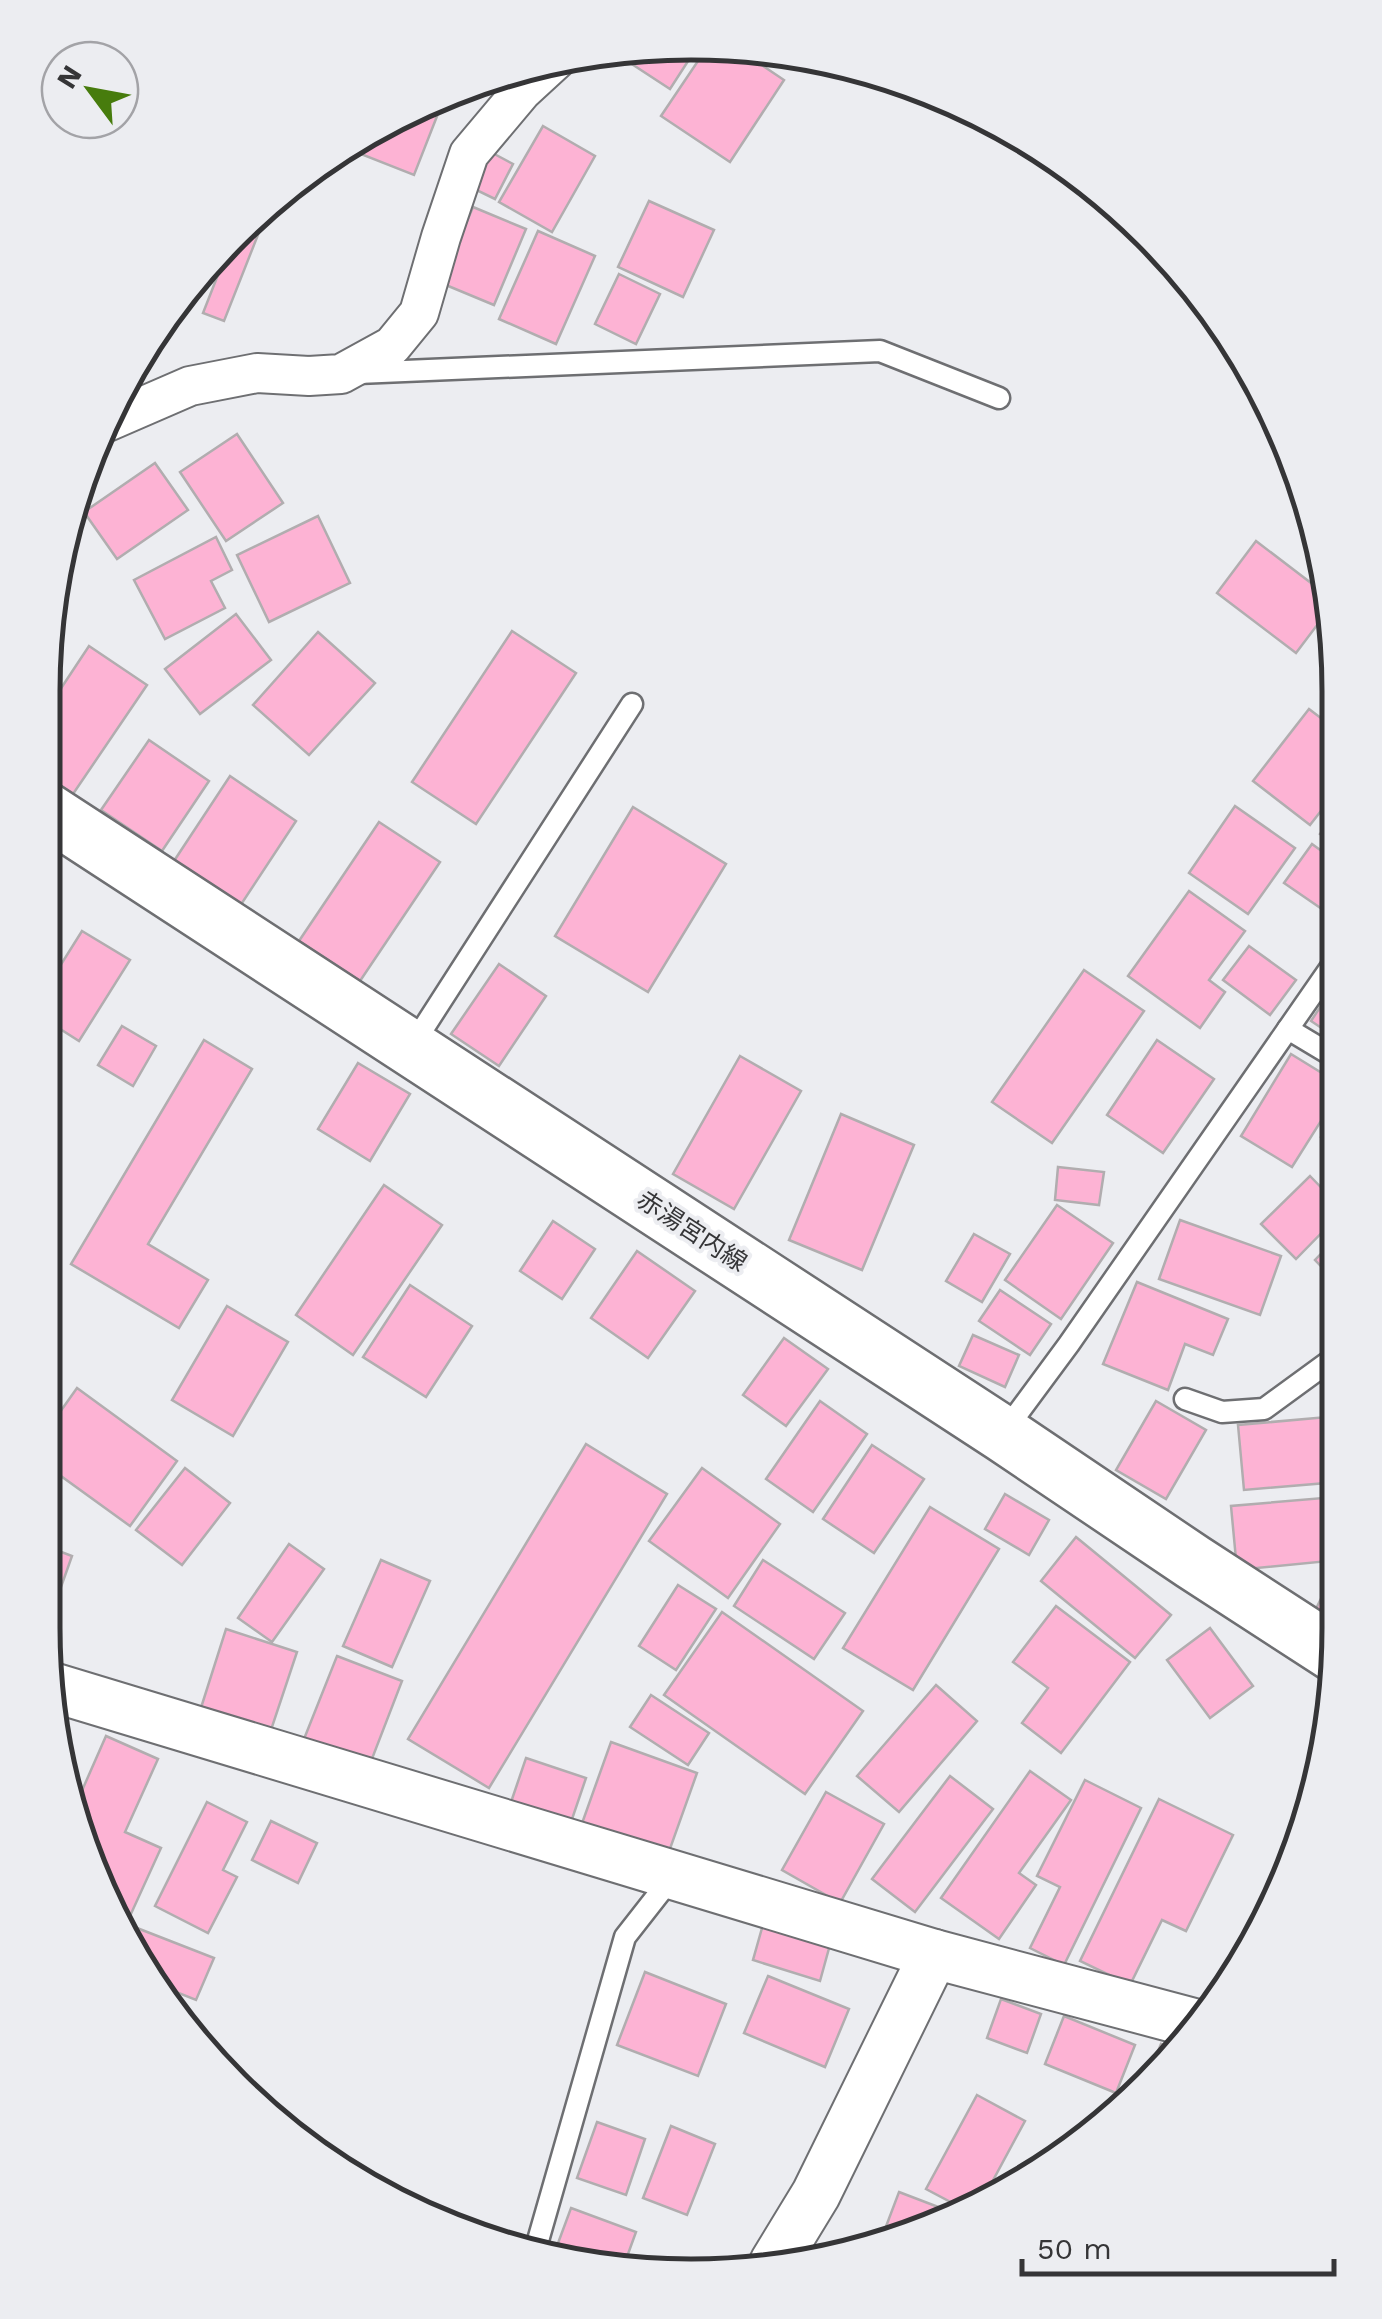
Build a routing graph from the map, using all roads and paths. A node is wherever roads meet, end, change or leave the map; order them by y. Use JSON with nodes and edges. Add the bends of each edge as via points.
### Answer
{"nodes":[{"id":1,"x":534,"y":81,"type":"edge"},
{"id":2,"x":341,"y":374,"type":"junction"},
{"id":3,"x":999,"y":398,"type":"dead end"},
{"id":4,"x":124,"y":415,"type":"edge"},
{"id":5,"x":632,"y":704,"type":"dead end"},
{"id":6,"x":60,"y":819,"type":"edge"},
{"id":7,"x":1322,"y":980,"type":"edge"},
{"id":8,"x":1288,"y":1028,"type":"junction"},
{"id":9,"x":411,"y":1048,"type":"junction"},
{"id":10,"x":1322,"y":1049,"type":"edge"},
{"id":11,"x":1322,"y":1367,"type":"edge"},
{"id":12,"x":1185,"y":1399,"type":"dead end"},
{"id":13,"x":1003,"y":1434,"type":"junction"},
{"id":14,"x":1322,"y":1645,"type":"edge"},
{"id":15,"x":63,"y":1690,"type":"edge"},
{"id":16,"x":673,"y":1876,"type":"junction"},
{"id":17,"x":934,"y":1954,"type":"junction"},
{"id":18,"x":1185,"y":2021,"type":"edge"},
{"id":19,"x":538,"y":2240,"type":"edge"},
{"id":20,"x":780,"y":2253,"type":"edge"}],
"edges":[{"from":1,"to":2,"type":"street","via":[[469,154],[419,313],[392,346]]},
{"from":2,"to":3,"type":"lane","via":[[880,351]]},
{"from":2,"to":4,"type":"street","via":[[257,373],[190,386]]},
{"from":5,"to":9,"type":"lane"},
{"from":6,"to":9,"type":"main road","name":"赤湯宮内線"},
{"from":7,"to":8,"type":"lane"},
{"from":8,"to":10,"type":"lane"},
{"from":8,"to":13,"type":"lane"},
{"from":9,"to":13,"type":"main road","name":"赤湯宮内線"},
{"from":11,"to":12,"type":"lane","via":[[1264,1409],[1222,1412]]},
{"from":13,"to":14,"type":"main road","name":"赤湯宮内線"},
{"from":15,"to":16,"type":"street"},
{"from":16,"to":17,"type":"street"},
{"from":16,"to":19,"type":"lane","via":[[624,1937]]},
{"from":17,"to":18,"type":"street"},
{"from":17,"to":20,"type":"street"}]}
